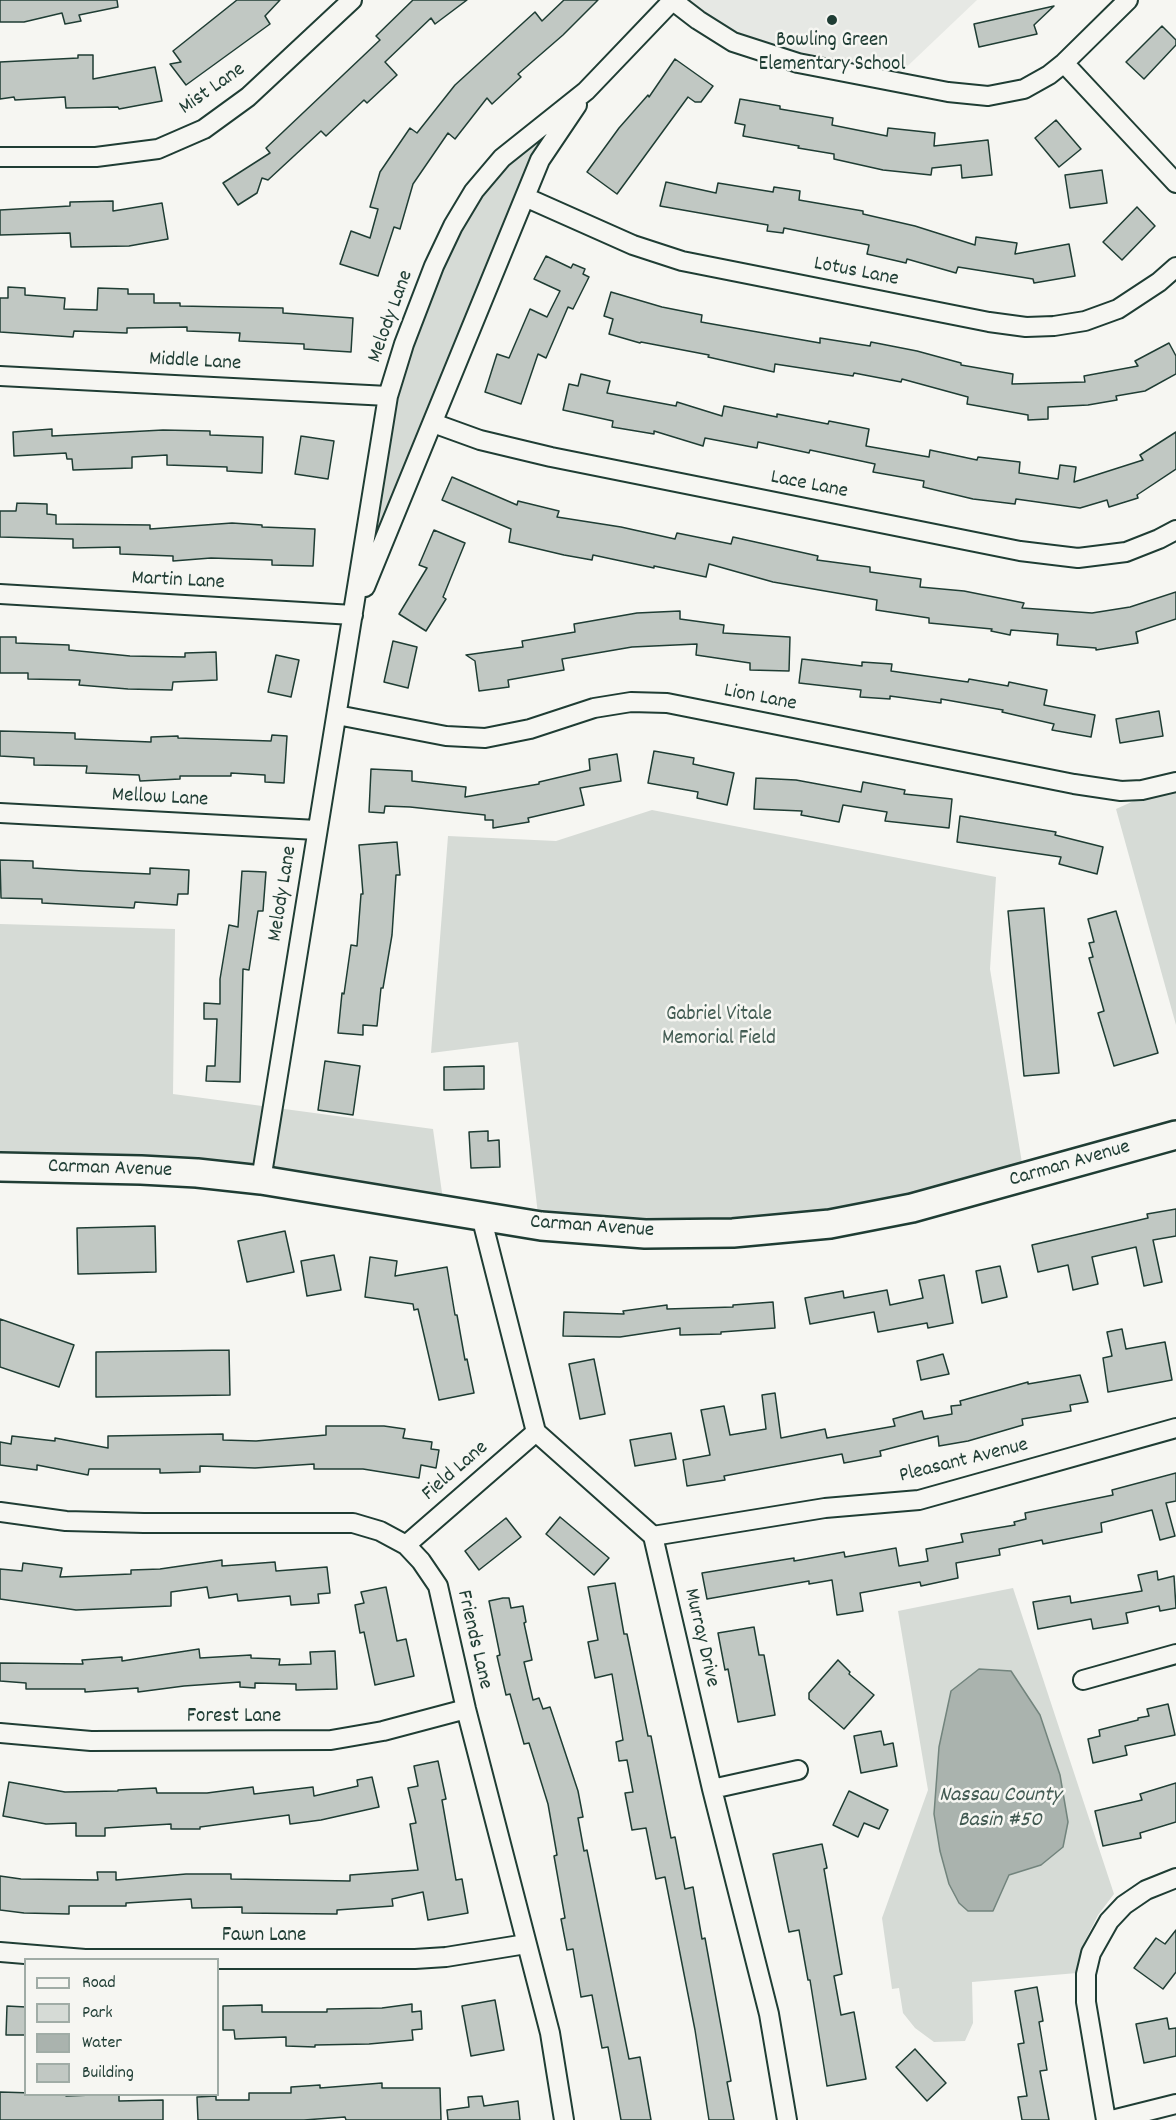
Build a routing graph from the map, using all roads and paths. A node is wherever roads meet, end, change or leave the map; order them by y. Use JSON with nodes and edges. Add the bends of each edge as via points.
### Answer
{"nodes":[{"id":1,"x":352,"y":0,"type":"edge"},
{"id":2,"x":672,"y":0,"type":"edge"},
{"id":3,"x":1128,"y":0,"type":"edge"},
{"id":4,"x":1064,"y":63,"type":"junction"},
{"id":5,"x":586,"y":91,"type":"junction"},
{"id":6,"x":0,"y":157,"type":"edge"},
{"id":7,"x":1176,"y":183,"type":"edge"},
{"id":8,"x":525,"y":197,"type":"junction"},
{"id":9,"x":1176,"y":267,"type":"edge"},
{"id":10,"x":0,"y":376,"type":"edge"},
{"id":11,"x":388,"y":396,"type":"junction"},
{"id":12,"x":433,"y":423,"type":"junction"},
{"id":13,"x":1176,"y":530,"type":"edge"},
{"id":14,"x":0,"y":594,"type":"edge"},
{"id":15,"x":353,"y":615,"type":"junction"},
{"id":16,"x":337,"y":715,"type":"junction"},
{"id":17,"x":1176,"y":782,"type":"edge"},
{"id":18,"x":0,"y":813,"type":"edge"},
{"id":19,"x":317,"y":830,"type":"junction"},
{"id":20,"x":1176,"y":1135,"type":"edge"},
{"id":21,"x":0,"y":1167,"type":"edge"},
{"id":22,"x":261,"y":1180,"type":"junction"},
{"id":23,"x":481,"y":1216,"type":"junction"},
{"id":24,"x":1176,"y":1428,"type":"edge"},
{"id":25,"x":536,"y":1432,"type":"junction"},
{"id":26,"x":0,"y":1512,"type":"edge"},
{"id":27,"x":653,"y":1536,"type":"junction"},
{"id":28,"x":406,"y":1545,"type":"junction"},
{"id":29,"x":1176,"y":1654,"type":"edge"},
{"id":30,"x":1083,"y":1680,"type":"dead end"},
{"id":31,"x":466,"y":1709,"type":"junction"},
{"id":32,"x":0,"y":1733,"type":"edge"},
{"id":33,"x":798,"y":1770,"type":"dead end"},
{"id":34,"x":712,"y":1789,"type":"junction"},
{"id":35,"x":1176,"y":1878,"type":"edge"},
{"id":36,"x":526,"y":1944,"type":"junction"},
{"id":37,"x":0,"y":1952,"type":"edge"},
{"id":38,"x":73,"y":1958,"type":"edge"},
{"id":39,"x":219,"y":1959,"type":"edge"},
{"id":40,"x":1176,"y":2104,"type":"edge"},
{"id":41,"x":564,"y":2120,"type":"edge"},
{"id":42,"x":787,"y":2120,"type":"edge"},
{"id":43,"x":1106,"y":2120,"type":"edge"},
{"id":44,"x":1112,"y":2120,"type":"edge"}],
"edges":[{"from":1,"to":6,"type":"street","name":"Mist Lane","via":[[248,97],[204,129],[158,148],[96,157]]},
{"from":2,"to":4,"type":"street","via":[[733,42],[798,63],[948,92],[988,96],[1024,89]]},
{"from":2,"to":5,"type":"street","name":"Melody Lane"},
{"from":3,"to":4,"type":"street"},
{"from":4,"to":7,"type":"street"},
{"from":5,"to":8,"type":"street","name":"Melody Lane","via":[[540,160]]},
{"from":5,"to":11,"type":"street","name":"Melody Lane","via":[[502,158],[474,191],[434,266]]},
{"from":8,"to":9,"type":"street","name":"Lotus Lane","via":[[633,245],[682,261],[1026,327],[1085,321],[1118,309]]},
{"from":8,"to":12,"type":"street","name":"Melody Lane"},
{"from":10,"to":11,"type":"street","name":"Middle Lane"},
{"from":11,"to":15,"type":"street","name":"Melody Lane"},
{"from":12,"to":13,"type":"street","name":"Lace Lane","via":[[551,458],[1020,552],[1078,558],[1107,555],[1126,552]]},
{"from":12,"to":15,"type":"street","name":"Melody Lane"},
{"from":14,"to":15,"type":"street","name":"Martin Lane"},
{"from":15,"to":16,"type":"street","name":"Melody Lane"},
{"from":16,"to":17,"type":"street","name":"Lion Lane","via":[[446,736],[485,738],[530,729],[594,708],[631,702],[667,703],[1074,784],[1121,791]]},
{"from":16,"to":19,"type":"street","name":"Melody Lane"},
{"from":18,"to":19,"type":"street","name":"Mellow Lane"},
{"from":19,"to":22,"type":"street","name":"Melody Lane"},
{"from":20,"to":23,"type":"main road","name":"Carman Avenue","via":[[912,1208],[830,1224],[733,1233],[645,1234],[541,1226]]},
{"from":21,"to":22,"type":"main road","name":"Carman Avenue","via":[[141,1170]]},
{"from":22,"to":23,"type":"main road","name":"Carman Avenue"},
{"from":23,"to":25,"type":"street"},
{"from":24,"to":27,"type":"street","name":"Pleasant Avenue","via":[[919,1500],[825,1508]]},
{"from":25,"to":27,"type":"street"},
{"from":25,"to":28,"type":"street","name":"Field Lane"},
{"from":26,"to":28,"type":"street","name":"Friends Lane","via":[[66,1521],[353,1523]]},
{"from":27,"to":34,"type":"street","name":"Murray Drive"},
{"from":28,"to":31,"type":"street","name":"Friends Lane","via":[[438,1586]]},
{"from":29,"to":30,"type":"street"},
{"from":31,"to":32,"type":"street","name":"Forest Lane","via":[[331,1740],[91,1741]]},
{"from":31,"to":36,"type":"street","name":"Friends Lane"},
{"from":33,"to":34,"type":"street"},
{"from":34,"to":42,"type":"street","name":"Murray Drive","via":[[769,2014]]},
{"from":35,"to":43,"type":"street","via":[[1146,1890],[1124,1905],[1109,1921],[1091,1953],[1086,2002]]},
{"from":36,"to":39,"type":"street","name":"Fawn Lane","via":[[415,1959]]},
{"from":36,"to":41,"type":"street","name":"Friends Lane","via":[[550,2033]]},
{"from":37,"to":38,"type":"street","name":"Fawn Lane"},
{"from":40,"to":44,"type":"street"}]}
